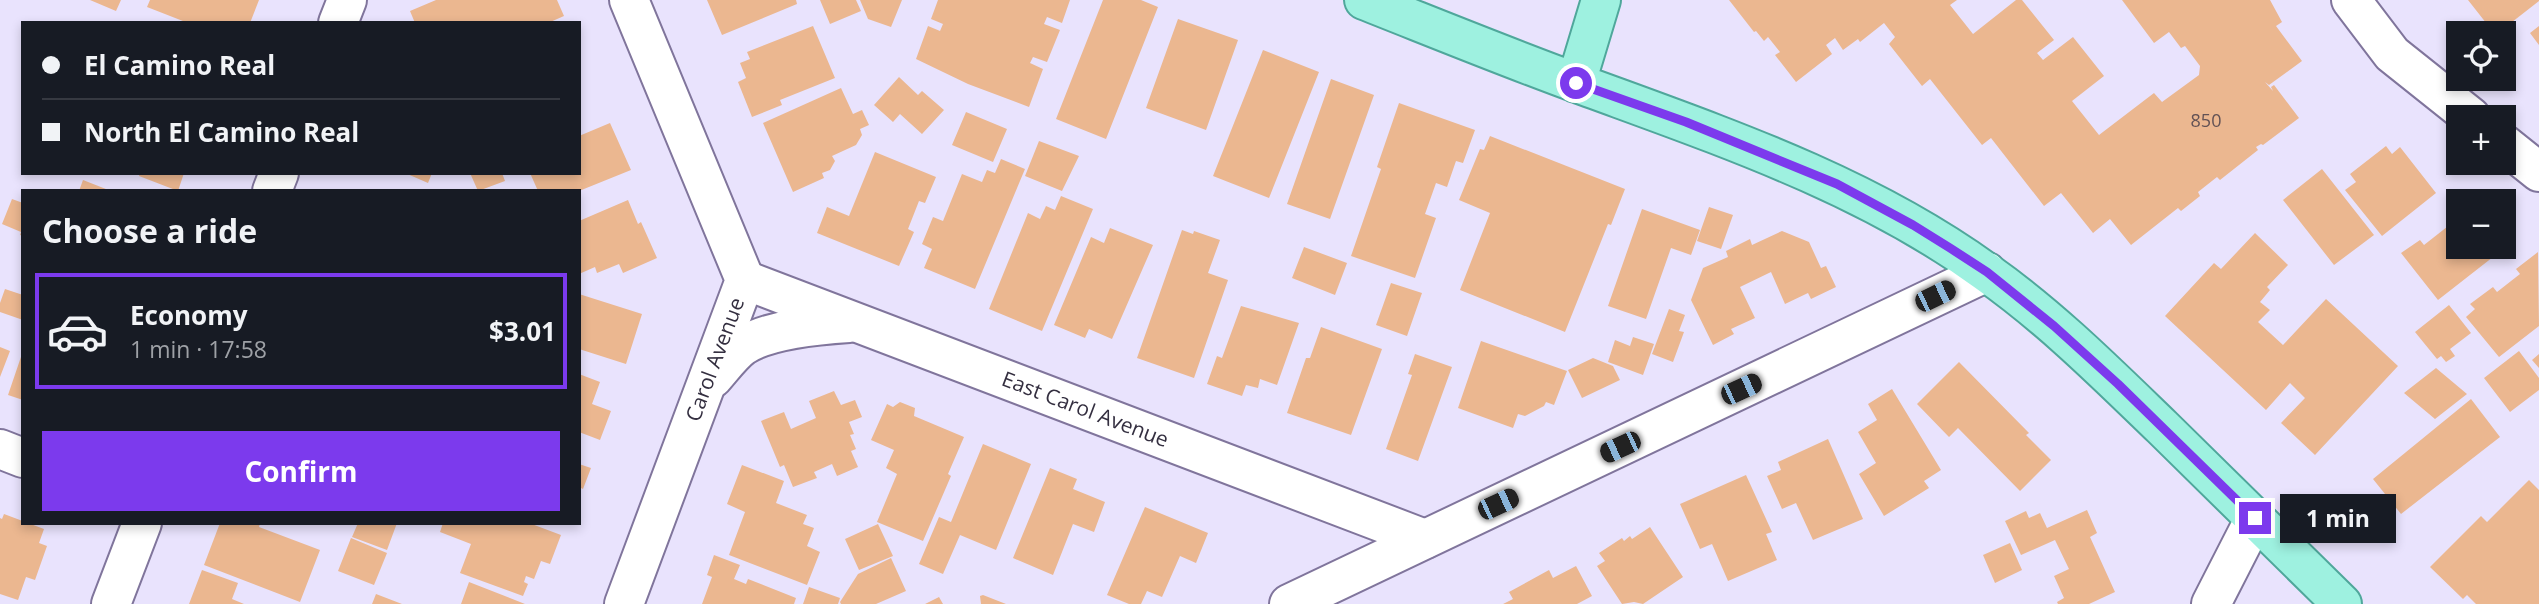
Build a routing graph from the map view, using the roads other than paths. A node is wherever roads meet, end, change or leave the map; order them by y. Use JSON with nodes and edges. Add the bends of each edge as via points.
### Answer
{"nodes":[{"id":1,"x":347,"y":0,"type":"edge"},
{"id":2,"x":629,"y":0,"type":"edge"},
{"id":3,"x":1364,"y":0,"type":"edge"},
{"id":4,"x":1601,"y":0,"type":"edge"},
{"id":5,"x":2351,"y":0,"type":"edge"},
{"id":6,"x":339,"y":21,"type":"edge"},
{"id":7,"x":1576,"y":83,"type":"junction"},
{"id":8,"x":2456,"y":105,"type":"edge"},
{"id":9,"x":2516,"y":154,"type":"edge"},
{"id":10,"x":2539,"y":172,"type":"edge"},
{"id":11,"x":1987,"y":272,"type":"junction"},
{"id":12,"x":745,"y":280,"type":"junction"},
{"id":13,"x":856,"y":322,"type":"junction"},
{"id":14,"x":706,"y":385,"type":"junction"},
{"id":15,"x":0,"y":449,"type":"edge"},
{"id":16,"x":21,"y":457,"type":"edge"},
{"id":17,"x":2255,"y":518,"type":"junction"},
{"id":18,"x":141,"y":525,"type":"edge"},
{"id":19,"x":1425,"y":539,"type":"junction"},
{"id":20,"x":111,"y":604,"type":"edge"},
{"id":21,"x":624,"y":604,"type":"edge"},
{"id":22,"x":1289,"y":604,"type":"edge"},
{"id":23,"x":2211,"y":604,"type":"edge"},
{"id":24,"x":2342,"y":604,"type":"edge"}],
"edges":[{"from":1,"to":6,"type":"street"},
{"from":2,"to":12,"type":"street","name":"Carol Avenue"},
{"from":3,"to":7,"type":"main road"},
{"from":4,"to":7,"type":"main road"},
{"from":5,"to":8,"type":"street","via":[[2392,54]]},
{"from":7,"to":11,"type":"main road","via":[[1837,184]]},
{"from":9,"to":10,"type":"street"},
{"from":11,"to":17,"type":"main road","via":[[2118,384]]},
{"from":11,"to":19,"type":"street"},
{"from":12,"to":13,"type":"street","name":"East Carol Avenue"},
{"from":12,"to":14,"type":"street","name":"Carol Avenue"},
{"from":13,"to":14,"type":"street","via":[[809,326],[742,346]]},
{"from":13,"to":19,"type":"street","name":"East Carol Avenue"},
{"from":14,"to":21,"type":"street","name":"Carol Avenue"},
{"from":15,"to":16,"type":"street"},
{"from":17,"to":23,"type":"street"},
{"from":17,"to":24,"type":"main road"},
{"from":18,"to":20,"type":"street"},
{"from":19,"to":22,"type":"street"}]}
